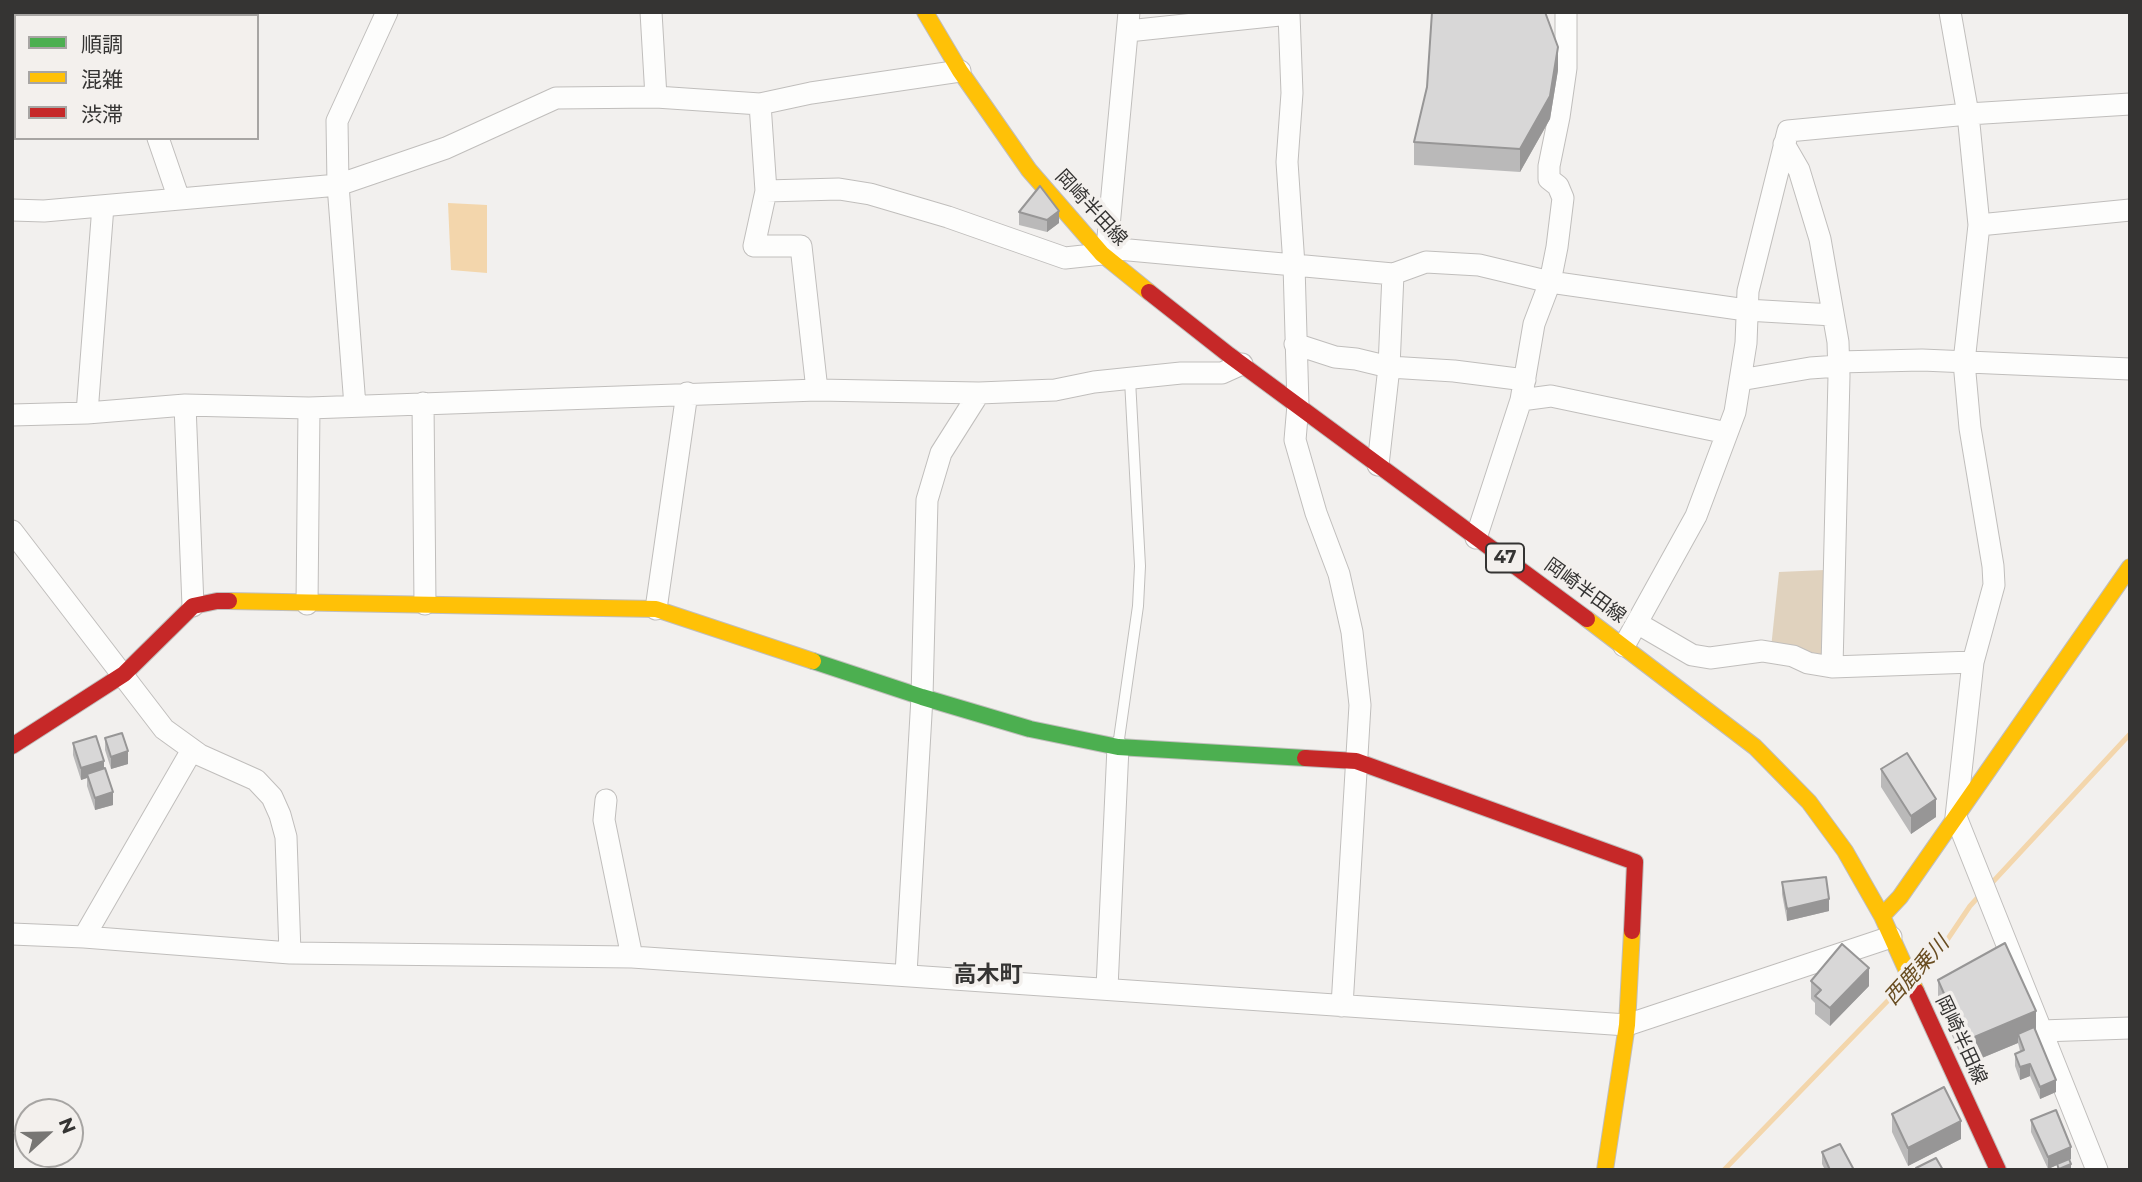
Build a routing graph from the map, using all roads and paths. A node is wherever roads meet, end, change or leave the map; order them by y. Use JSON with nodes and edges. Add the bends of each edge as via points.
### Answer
{"nodes":[{"id":1,"x":387,"y":12,"type":"edge"},
{"id":2,"x":651,"y":12,"type":"edge"},
{"id":3,"x":925,"y":12,"type":"edge"},
{"id":4,"x":1566,"y":12,"type":"edge"},
{"id":5,"x":1950,"y":12,"type":"edge"},
{"id":6,"x":1128,"y":22,"type":"edge"},
{"id":7,"x":960,"y":71,"type":"junction"},
{"id":8,"x":656,"y":97,"type":"junction"},
{"id":9,"x":760,"y":104,"type":"junction"},
{"id":10,"x":2130,"y":104,"type":"edge"},
{"id":11,"x":1968,"y":114,"type":"junction"},
{"id":12,"x":159,"y":140,"type":"edge"},
{"id":13,"x":1784,"y":144,"type":"junction"},
{"id":14,"x":338,"y":185,"type":"junction"},
{"id":15,"x":766,"y":191,"type":"junction"},
{"id":16,"x":179,"y":199,"type":"junction"},
{"id":17,"x":103,"y":206,"type":"junction"},
{"id":18,"x":2130,"y":210,"type":"edge"},
{"id":19,"x":12,"y":211,"type":"edge"},
{"id":20,"x":1979,"y":225,"type":"junction"},
{"id":21,"x":1104,"y":251,"type":"junction"},
{"id":22,"x":1294,"y":265,"type":"junction"},
{"id":23,"x":1393,"y":274,"type":"junction"},
{"id":24,"x":1550,"y":282,"type":"junction"},
{"id":25,"x":1746,"y":310,"type":"junction"},
{"id":26,"x":1833,"y":315,"type":"junction"},
{"id":27,"x":1295,"y":344,"type":"junction"},
{"id":28,"x":1964,"y":362,"type":"junction"},
{"id":29,"x":1241,"y":364,"type":"junction"},
{"id":30,"x":1838,"y":364,"type":"junction"},
{"id":31,"x":1389,"y":368,"type":"junction"},
{"id":32,"x":2130,"y":369,"type":"edge"},
{"id":33,"x":1130,"y":380,"type":"junction"},
{"id":34,"x":1740,"y":380,"type":"junction"},
{"id":35,"x":817,"y":390,"type":"junction"},
{"id":36,"x":1523,"y":390,"type":"junction"},
{"id":37,"x":687,"y":393,"type":"junction"},
{"id":38,"x":979,"y":393,"type":"junction"},
{"id":39,"x":423,"y":403,"type":"junction"},
{"id":40,"x":186,"y":405,"type":"junction"},
{"id":41,"x":1298,"y":405,"type":"junction"},
{"id":42,"x":355,"y":406,"type":"junction"},
{"id":43,"x":309,"y":408,"type":"junction"},
{"id":44,"x":87,"y":413,"type":"junction"},
{"id":45,"x":12,"y":415,"type":"edge"},
{"id":46,"x":1727,"y":433,"type":"junction"},
{"id":47,"x":1378,"y":465,"type":"junction"},
{"id":48,"x":12,"y":531,"type":"edge"},
{"id":49,"x":1476,"y":538,"type":"junction"},
{"id":50,"x":2130,"y":567,"type":"edge"},
{"id":51,"x":307,"y":604,"type":"junction"},
{"id":52,"x":425,"y":604,"type":"junction"},
{"id":53,"x":193,"y":606,"type":"junction"},
{"id":54,"x":656,"y":609,"type":"junction"},
{"id":55,"x":1637,"y":623,"type":"junction"},
{"id":56,"x":1624,"y":646,"type":"junction"},
{"id":57,"x":1973,"y":662,"type":"junction"},
{"id":58,"x":1832,"y":667,"type":"junction"},
{"id":59,"x":124,"y":674,"type":"junction"},
{"id":60,"x":922,"y":697,"type":"junction"},
{"id":61,"x":12,"y":746,"type":"edge"},
{"id":62,"x":1118,"y":747,"type":"junction"},
{"id":63,"x":192,"y":750,"type":"junction"},
{"id":64,"x":1356,"y":761,"type":"junction"},
{"id":65,"x":606,"y":800,"type":"dead end"},
{"id":66,"x":1956,"y":817,"type":"junction"},
{"id":67,"x":1882,"y":916,"type":"junction"},
{"id":68,"x":12,"y":934,"type":"edge"},
{"id":69,"x":84,"y":937,"type":"junction"},
{"id":70,"x":1891,"y":937,"type":"junction"},
{"id":71,"x":290,"y":953,"type":"junction"},
{"id":72,"x":632,"y":957,"type":"junction"},
{"id":73,"x":906,"y":974,"type":"junction"},
{"id":74,"x":1107,"y":988,"type":"junction"},
{"id":75,"x":1342,"y":1006,"type":"junction"},
{"id":76,"x":1627,"y":1025,"type":"junction"},
{"id":77,"x":2130,"y":1028,"type":"edge"},
{"id":78,"x":2041,"y":1031,"type":"junction"},
{"id":79,"x":1605,"y":1170,"type":"edge"},
{"id":80,"x":1998,"y":1170,"type":"edge"},
{"id":81,"x":2097,"y":1170,"type":"edge"}],
"edges":[{"from":1,"to":14,"type":"street","via":[[337,121]]},
{"from":2,"to":8,"type":"street"},
{"from":3,"to":7,"type":"street","name":"岡崎半田線","number":"47"},
{"from":4,"to":24,"type":"street","via":[[1566,68],[1549,166],[1549,179],[1563,198]]},
{"from":5,"to":11,"type":"street"},
{"from":6,"to":21,"type":"street"},
{"from":6,"to":22,"type":"street","via":[[1289,14],[1292,93],[1287,162]]},
{"from":7,"to":9,"type":"street"},
{"from":7,"to":21,"type":"street","name":"岡崎半田線","number":"47","via":[[1029,170]]},
{"from":8,"to":9,"type":"street"},
{"from":8,"to":14,"type":"street","via":[[556,98],[446,148]]},
{"from":9,"to":15,"type":"street"},
{"from":10,"to":11,"type":"street"},
{"from":11,"to":13,"type":"street","via":[[1788,131]]},
{"from":11,"to":20,"type":"street"},
{"from":12,"to":16,"type":"street"},
{"from":13,"to":25,"type":"street"},
{"from":13,"to":26,"type":"street","via":[[1799,170],[1820,239]]},
{"from":14,"to":16,"type":"street"},
{"from":14,"to":42,"type":"street"},
{"from":15,"to":21,"type":"street","via":[[839,189],[870,194],[1065,258]]},
{"from":15,"to":35,"type":"street","via":[[754,246],[801,246]]},
{"from":16,"to":17,"type":"street"},
{"from":17,"to":19,"type":"street"},
{"from":17,"to":44,"type":"street"},
{"from":18,"to":20,"type":"street"},
{"from":20,"to":28,"type":"street"},
{"from":21,"to":22,"type":"street"},
{"from":21,"to":29,"type":"street","name":"岡崎半田線","number":"47"},
{"from":22,"to":23,"type":"street"},
{"from":22,"to":27,"type":"street"},
{"from":23,"to":24,"type":"street","via":[[1426,262],[1479,265]]},
{"from":23,"to":31,"type":"street"},
{"from":24,"to":25,"type":"street"},
{"from":24,"to":36,"type":"street","via":[[1534,324]]},
{"from":25,"to":26,"type":"street"},
{"from":25,"to":34,"type":"street"},
{"from":26,"to":30,"type":"street"},
{"from":27,"to":31,"type":"street"},
{"from":27,"to":41,"type":"street"},
{"from":28,"to":30,"type":"street"},
{"from":28,"to":32,"type":"street"},
{"from":28,"to":57,"type":"street","via":[[1994,585]]},
{"from":29,"to":33,"type":"street","via":[[1222,373]]},
{"from":29,"to":41,"type":"street","name":"岡崎半田線","number":"47"},
{"from":30,"to":34,"type":"street"},
{"from":30,"to":58,"type":"street"},
{"from":31,"to":36,"type":"street","via":[[1454,371]]},
{"from":31,"to":47,"type":"street"},
{"from":33,"to":38,"type":"street","via":[[1055,390]]},
{"from":33,"to":62,"type":"lane","via":[[1140,566]]},
{"from":34,"to":46,"type":"street"},
{"from":35,"to":37,"type":"street"},
{"from":35,"to":38,"type":"street"},
{"from":36,"to":46,"type":"street"},
{"from":36,"to":49,"type":"street"},
{"from":37,"to":39,"type":"street"},
{"from":37,"to":54,"type":"street"},
{"from":38,"to":60,"type":"street","via":[[940,453],[927,500]]},
{"from":39,"to":42,"type":"street"},
{"from":39,"to":52,"type":"street"},
{"from":40,"to":43,"type":"street"},
{"from":40,"to":44,"type":"street"},
{"from":40,"to":53,"type":"street"},
{"from":41,"to":47,"type":"street","name":"岡崎半田線","number":"47"},
{"from":41,"to":64,"type":"street","via":[[1295,440],[1339,574],[1352,632],[1360,705]]},
{"from":42,"to":43,"type":"street"},
{"from":43,"to":51,"type":"street"},
{"from":44,"to":45,"type":"street"},
{"from":46,"to":55,"type":"street","via":[[1696,516]]},
{"from":47,"to":49,"type":"street","name":"岡崎半田線","number":"47"},
{"from":48,"to":59,"type":"street"},
{"from":49,"to":56,"type":"street","name":"岡崎半田線","number":"47"},
{"from":50,"to":66,"type":"street"},
{"from":51,"to":52,"type":"street"},
{"from":51,"to":53,"type":"street","via":[[217,601]]},
{"from":52,"to":54,"type":"street"},
{"from":53,"to":59,"type":"street"},
{"from":54,"to":60,"type":"street"},
{"from":55,"to":56,"type":"street"},
{"from":55,"to":58,"type":"street","via":[[1692,655],[1710,658],[1762,651]]},
{"from":56,"to":67,"type":"street","name":"岡崎半田線","number":"47","via":[[1755,747],[1809,803],[1845,851]]},
{"from":57,"to":58,"type":"street"},
{"from":57,"to":66,"type":"street"},
{"from":59,"to":61,"type":"street"},
{"from":59,"to":63,"type":"street","via":[[164,729]]},
{"from":60,"to":62,"type":"street","via":[[1030,729]]},
{"from":60,"to":73,"type":"street"},
{"from":62,"to":64,"type":"street"},
{"from":62,"to":74,"type":"street"},
{"from":63,"to":69,"type":"street"},
{"from":63,"to":71,"type":"street","via":[[256,780],[272,797],[286,837]]},
{"from":64,"to":75,"type":"street"},
{"from":64,"to":76,"type":"street","via":[[1635,862]]},
{"from":65,"to":72,"type":"street","via":[[604,820]]},
{"from":66,"to":67,"type":"street"},
{"from":66,"to":78,"type":"street"},
{"from":67,"to":70,"type":"street","name":"岡崎半田線","number":"47"},
{"from":68,"to":69,"type":"street"},
{"from":69,"to":71,"type":"street"},
{"from":70,"to":76,"type":"street"},
{"from":70,"to":80,"type":"street","name":"岡崎半田線","number":"47"},
{"from":71,"to":72,"type":"street"},
{"from":72,"to":73,"type":"street"},
{"from":73,"to":74,"type":"street"},
{"from":74,"to":75,"type":"street"},
{"from":75,"to":76,"type":"street"},
{"from":76,"to":79,"type":"street"},
{"from":77,"to":78,"type":"street"},
{"from":78,"to":81,"type":"street"}]}
